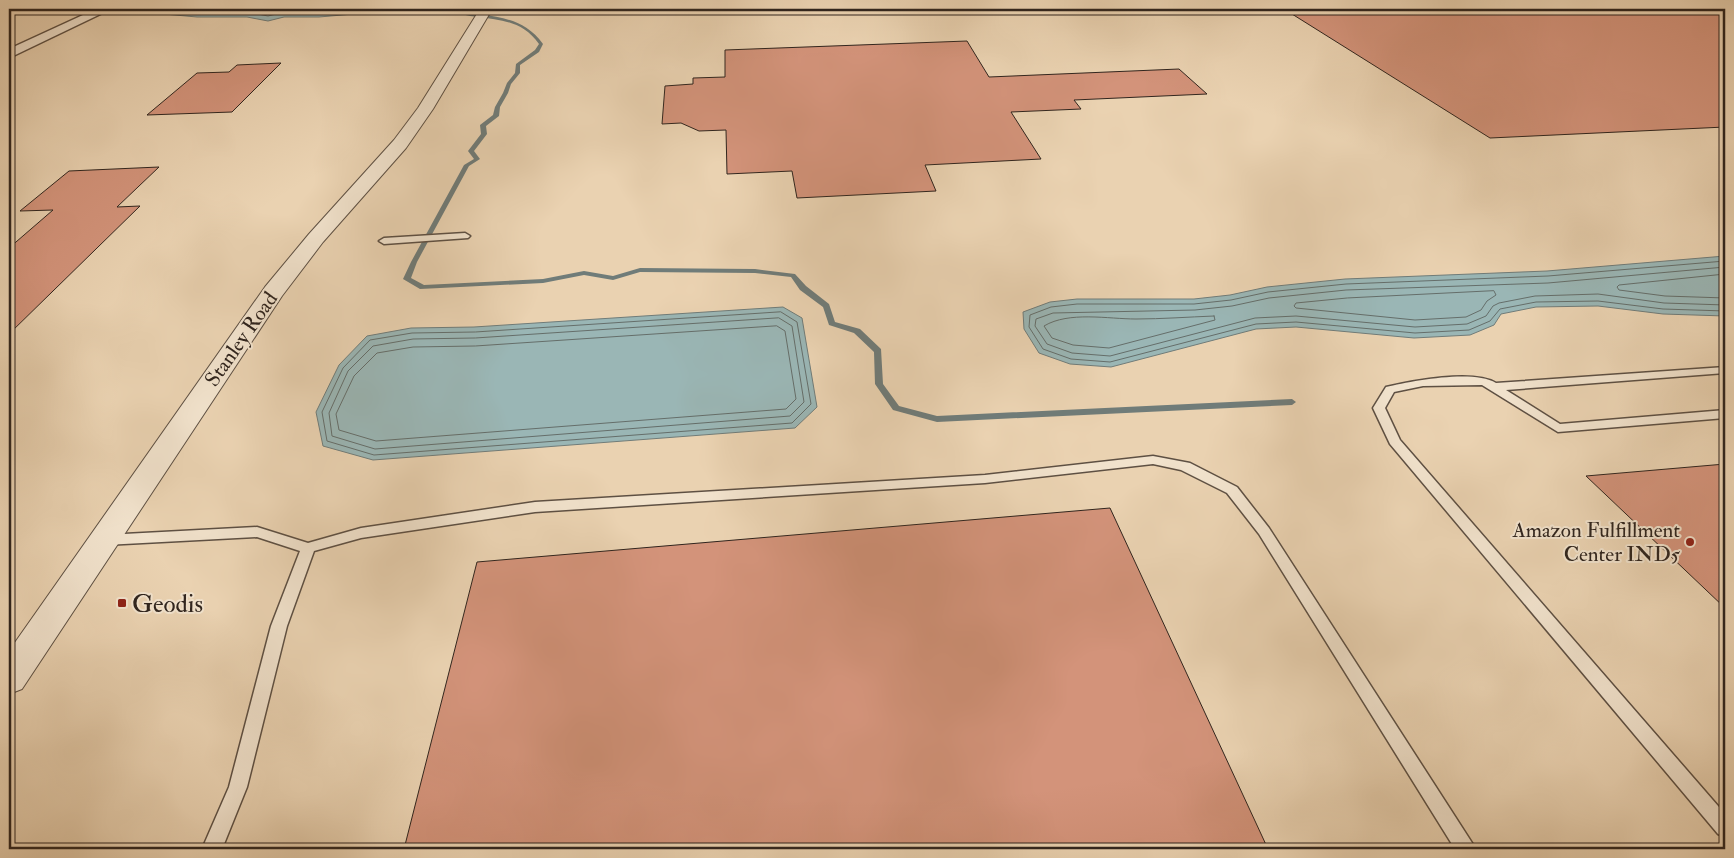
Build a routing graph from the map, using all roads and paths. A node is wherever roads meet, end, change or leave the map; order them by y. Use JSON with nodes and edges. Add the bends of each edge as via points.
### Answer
{"nodes":[{"id":1,"x":105,"y":9,"type":"edge"},
{"id":2,"x":483,"y":14,"type":"edge"},
{"id":3,"x":9,"y":54,"type":"edge"},
{"id":4,"x":465,"y":236,"type":"dead end"},
{"id":5,"x":384,"y":241,"type":"dead end"},
{"id":6,"x":1725,"y":370,"type":"edge"},
{"id":7,"x":1493,"y":387,"type":"junction"},
{"id":8,"x":1725,"y":414,"type":"edge"},
{"id":9,"x":104,"y":540,"type":"junction"},
{"id":10,"x":308,"y":548,"type":"junction"},
{"id":11,"x":9,"y":679,"type":"edge"},
{"id":12,"x":1725,"y":828,"type":"edge"},
{"id":13,"x":212,"y":849,"type":"edge"},
{"id":14,"x":1466,"y":849,"type":"edge"}],
"edges":[{"from":1,"to":3,"type":"street"},
{"from":2,"to":9,"type":"street","name":"Stanley Road","via":[[412,129],[273,292]]},
{"from":4,"to":5,"type":"lane"},
{"from":6,"to":7,"type":"lane"},
{"from":7,"to":8,"type":"lane","via":[[1558,428]]},
{"from":7,"to":12,"type":"lane","via":[[1484,381],[1423,382],[1390,390],[1378,408],[1394,441]]},
{"from":9,"to":10,"type":"lane","via":[[257,532]]},
{"from":9,"to":11,"type":"street","name":"Stanley Road"},
{"from":10,"to":13,"type":"lane","via":[[279,626],[238,787]]},
{"from":10,"to":14,"type":"lane","via":[[361,533],[535,507],[985,479],[1154,460],[1185,466],[1232,490],[1264,531]]}]}
